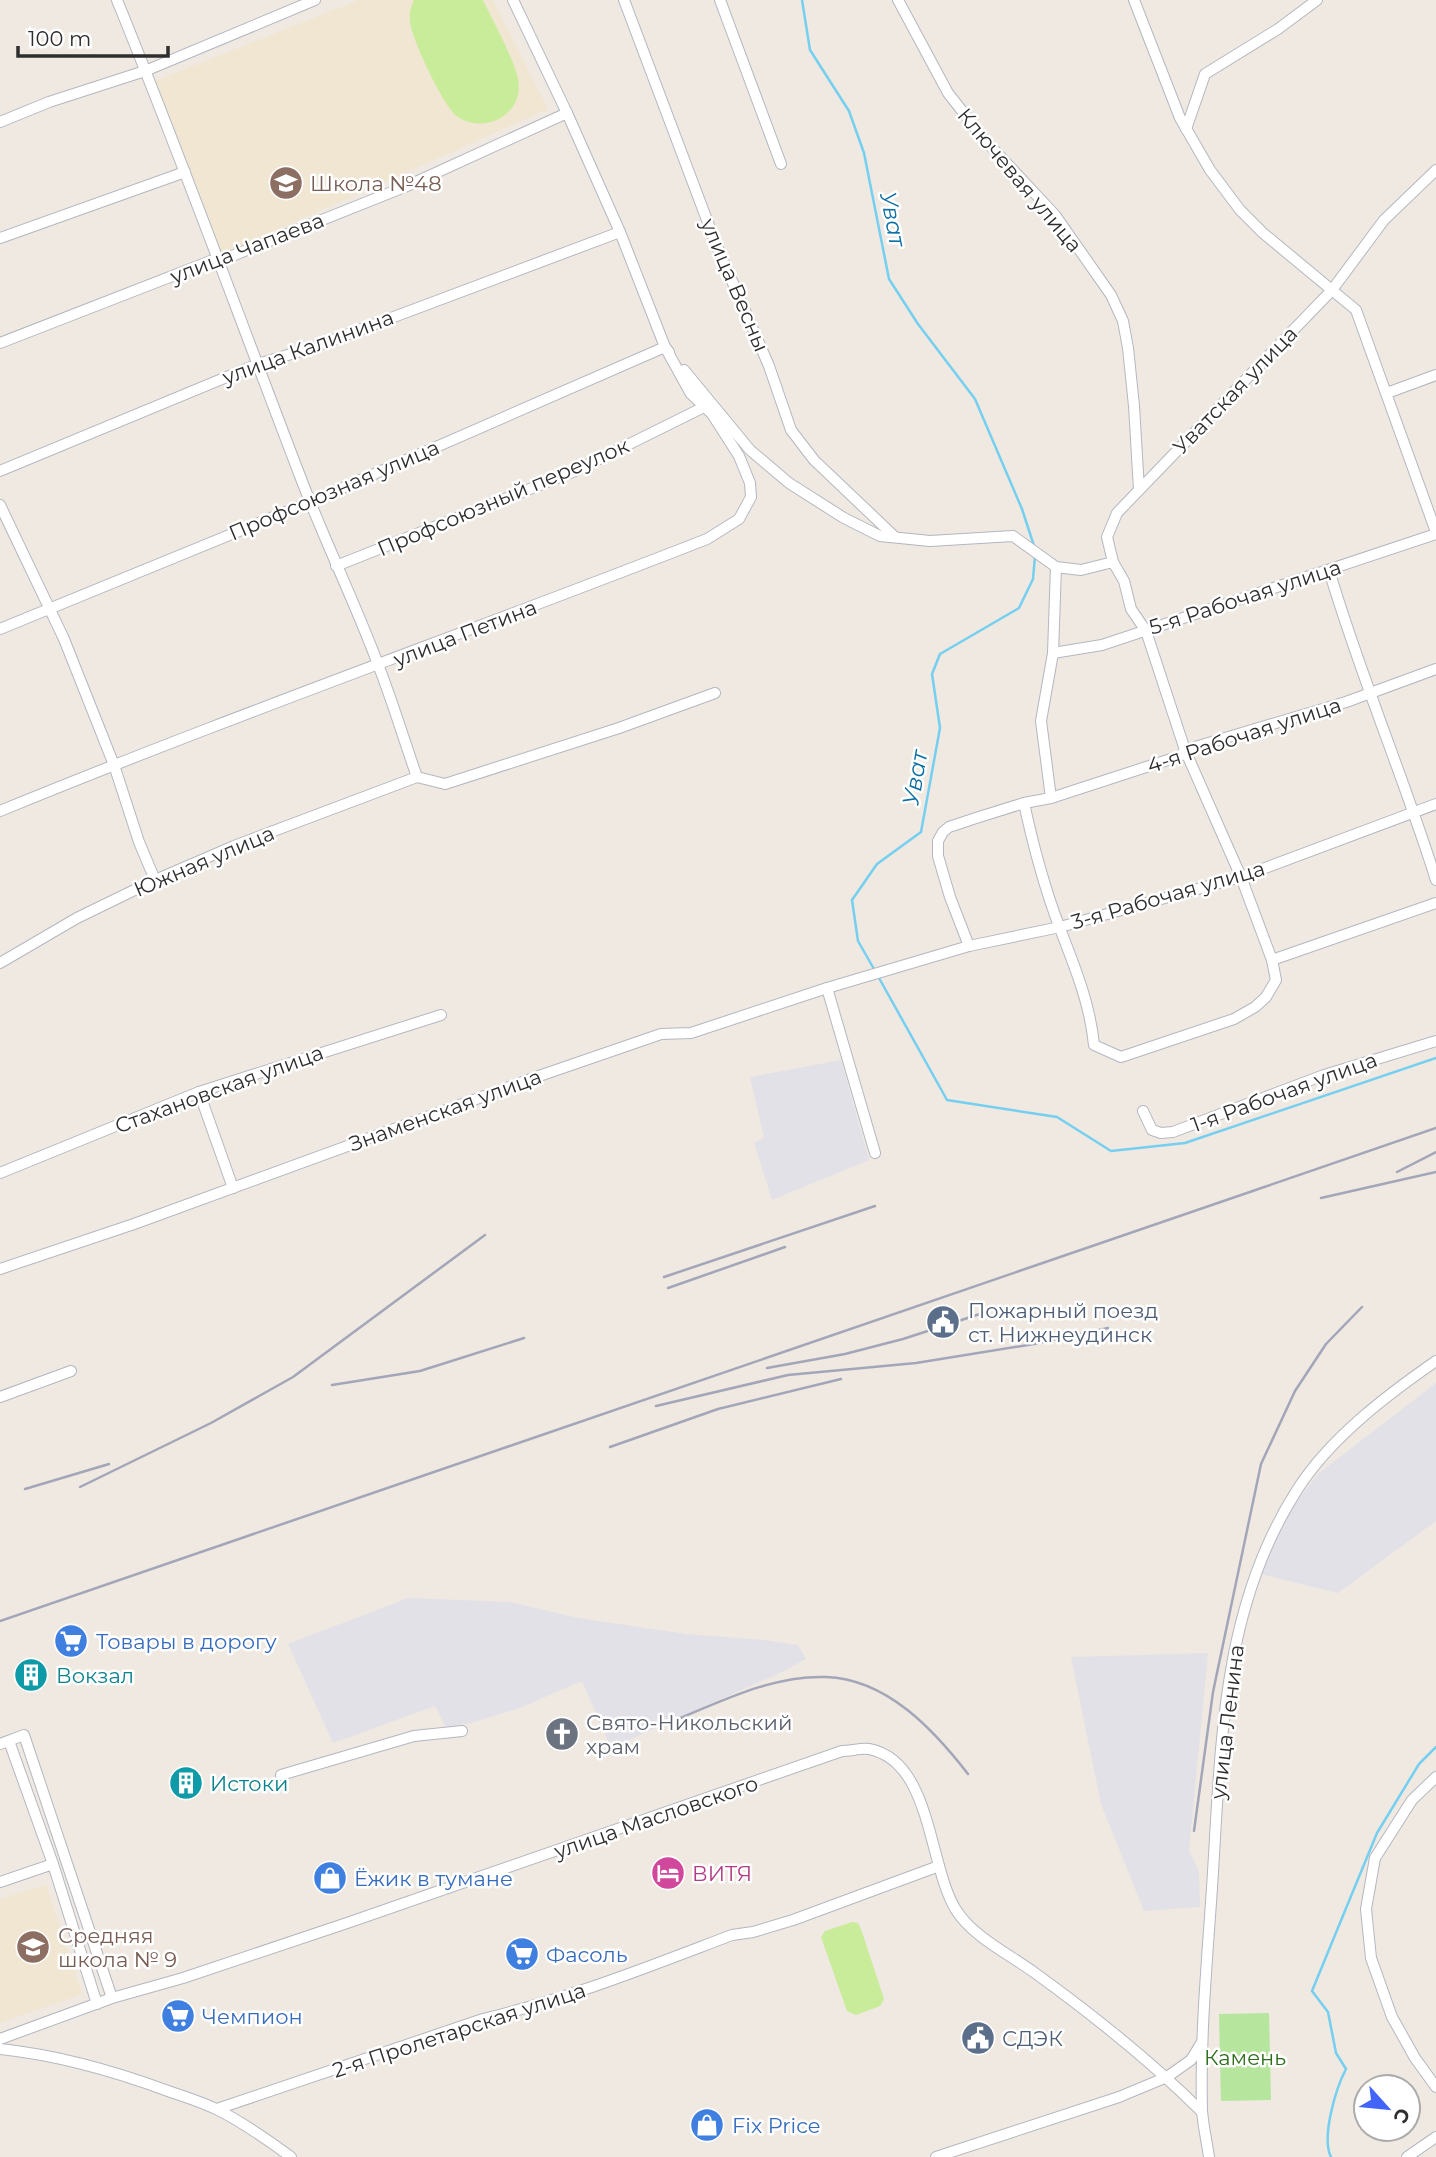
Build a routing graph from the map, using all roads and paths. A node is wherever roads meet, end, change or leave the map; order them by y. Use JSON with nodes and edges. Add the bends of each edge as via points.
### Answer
{"nodes":[{"id":1,"x":117,"y":0,"type":"edge"},
{"id":2,"x":315,"y":0,"type":"edge"},
{"id":3,"x":513,"y":0,"type":"edge"},
{"id":4,"x":624,"y":0,"type":"edge"},
{"id":5,"x":720,"y":0,"type":"edge"},
{"id":6,"x":898,"y":0,"type":"edge"},
{"id":7,"x":1134,"y":0,"type":"edge"},
{"id":8,"x":1317,"y":0,"type":"edge"},
{"id":9,"x":145,"y":71,"type":"junction"},
{"id":10,"x":567,"y":113,"type":"junction"},
{"id":11,"x":0,"y":122,"type":"edge"},
{"id":12,"x":1186,"y":129,"type":"junction"},
{"id":13,"x":781,"y":164,"type":"dead end"},
{"id":14,"x":1436,"y":170,"type":"edge"},
{"id":15,"x":185,"y":172,"type":"junction"},
{"id":16,"x":620,"y":232,"type":"junction"},
{"id":17,"x":0,"y":238,"type":"edge"},
{"id":18,"x":216,"y":259,"type":"junction"},
{"id":19,"x":1332,"y":290,"type":"junction"},
{"id":20,"x":0,"y":343,"type":"edge"},
{"id":21,"x":665,"y":347,"type":"junction"},
{"id":22,"x":258,"y":363,"type":"junction"},
{"id":23,"x":1436,"y":375,"type":"edge"},
{"id":24,"x":1387,"y":393,"type":"junction"},
{"id":25,"x":706,"y":406,"type":"junction"},
{"id":26,"x":0,"y":471,"type":"edge"},
{"id":27,"x":1139,"y":490,"type":"junction"},
{"id":28,"x":310,"y":502,"type":"junction"},
{"id":29,"x":0,"y":505,"type":"edge"},
{"id":30,"x":1436,"y":533,"type":"edge"},
{"id":31,"x":895,"y":537,"type":"junction"},
{"id":32,"x":1113,"y":562,"type":"junction"},
{"id":33,"x":336,"y":566,"type":"junction"},
{"id":34,"x":1056,"y":568,"type":"junction"},
{"id":35,"x":1329,"y":570,"type":"junction"},
{"id":36,"x":50,"y":608,"type":"junction"},
{"id":37,"x":0,"y":629,"type":"edge"},
{"id":38,"x":1146,"y":631,"type":"junction"},
{"id":39,"x":1053,"y":653,"type":"junction"},
{"id":40,"x":379,"y":665,"type":"junction"},
{"id":41,"x":1436,"y":669,"type":"edge"},
{"id":42,"x":715,"y":693,"type":"dead end"},
{"id":43,"x":1369,"y":693,"type":"junction"},
{"id":44,"x":1185,"y":750,"type":"junction"},
{"id":45,"x":114,"y":765,"type":"junction"},
{"id":46,"x":417,"y":777,"type":"junction"},
{"id":47,"x":1051,"y":798,"type":"junction"},
{"id":48,"x":1024,"y":803,"type":"junction"},
{"id":49,"x":1436,"y":804,"type":"edge"},
{"id":50,"x":0,"y":811,"type":"edge"},
{"id":51,"x":1415,"y":812,"type":"junction"},
{"id":52,"x":1241,"y":877,"type":"junction"},
{"id":53,"x":155,"y":880,"type":"junction"},
{"id":54,"x":1436,"y":880,"type":"edge"},
{"id":55,"x":1436,"y":903,"type":"edge"},
{"id":56,"x":1060,"y":927,"type":"junction"},
{"id":57,"x":969,"y":946,"type":"junction"},
{"id":58,"x":1272,"y":960,"type":"junction"},
{"id":59,"x":0,"y":963,"type":"edge"},
{"id":60,"x":895,"y":970,"type":"joint"},
{"id":61,"x":827,"y":988,"type":"junction"},
{"id":62,"x":442,"y":1014,"type":"dead end"},
{"id":63,"x":1436,"y":1041,"type":"edge"},
{"id":64,"x":199,"y":1092,"type":"junction"},
{"id":65,"x":1143,"y":1111,"type":"dead end"},
{"id":66,"x":875,"y":1153,"type":"dead end"},
{"id":67,"x":0,"y":1172,"type":"edge"},
{"id":68,"x":233,"y":1188,"type":"junction"},
{"id":69,"x":0,"y":1269,"type":"edge"},
{"id":70,"x":1436,"y":1361,"type":"edge"},
{"id":71,"x":71,"y":1371,"type":"dead end"},
{"id":72,"x":0,"y":1397,"type":"edge"},
{"id":73,"x":461,"y":1731,"type":"dead end"},
{"id":74,"x":5,"y":1742,"type":"edge"},
{"id":75,"x":281,"y":1776,"type":"dead end"},
{"id":76,"x":1436,"y":1777,"type":"edge"},
{"id":77,"x":53,"y":1864,"type":"junction"},
{"id":78,"x":939,"y":1866,"type":"junction"},
{"id":79,"x":0,"y":1882,"type":"edge"},
{"id":80,"x":112,"y":1998,"type":"junction"},
{"id":81,"x":97,"y":2004,"type":"junction"},
{"id":82,"x":0,"y":2039,"type":"edge"},
{"id":83,"x":1203,"y":2041,"type":"junction"},
{"id":84,"x":0,"y":2049,"type":"edge"},
{"id":85,"x":1167,"y":2077,"type":"junction"},
{"id":86,"x":1436,"y":2087,"type":"edge"},
{"id":87,"x":217,"y":2109,"type":"junction"},
{"id":88,"x":1202,"y":2112,"type":"junction"},
{"id":89,"x":1436,"y":2137,"type":"edge"},
{"id":90,"x":291,"y":2157,"type":"edge"},
{"id":91,"x":936,"y":2157,"type":"edge"},
{"id":92,"x":1209,"y":2157,"type":"edge"},
{"id":93,"x":1407,"y":2157,"type":"edge"}],
"edges":[{"from":1,"to":9,"type":"street"},
{"from":2,"to":9,"type":"street"},
{"from":3,"to":10,"type":"street"},
{"from":4,"to":31,"type":"street","name":"улица Весны","via":[[791,430],[814,460]]},
{"from":5,"to":13,"type":"street"},
{"from":6,"to":27,"type":"street","name":"Ключевая улица","via":[[948,93],[1055,215],[1111,295],[1128,348]]},
{"from":7,"to":12,"type":"street"},
{"from":8,"to":12,"type":"street","via":[[1205,74]]},
{"from":9,"to":11,"type":"street"},
{"from":9,"to":15,"type":"street"},
{"from":10,"to":16,"type":"street"},
{"from":10,"to":18,"type":"street","name":"улица Чапаева","via":[[407,186]]},
{"from":12,"to":19,"type":"street","via":[[1240,209]]},
{"from":14,"to":19,"type":"street","name":"Уватская улица","via":[[1384,220]]},
{"from":15,"to":17,"type":"street"},
{"from":15,"to":18,"type":"street"},
{"from":16,"to":21,"type":"street"},
{"from":16,"to":22,"type":"street","name":"улица Калинина","via":[[311,348]]},
{"from":18,"to":20,"type":"street","name":"улица Чапаева"},
{"from":18,"to":22,"type":"street"},
{"from":19,"to":24,"type":"street","via":[[1356,310]]},
{"from":19,"to":27,"type":"street","name":"Уватская улица"},
{"from":21,"to":25,"type":"street","name":"улица Петина","via":[[691,394]]},
{"from":21,"to":28,"type":"street","name":"Профсоюзная улица"},
{"from":21,"to":31,"type":"street","via":[[750,450],[779,475],[844,518],[880,536]]},
{"from":22,"to":26,"type":"street","name":"улица Калинина"},
{"from":22,"to":28,"type":"street"},
{"from":23,"to":24,"type":"street"},
{"from":24,"to":30,"type":"street"},
{"from":25,"to":33,"type":"street","name":"Профсоюзный переулок","via":[[575,471]]},
{"from":25,"to":40,"type":"street","name":"улица Петина","via":[[750,483],[751,497],[739,519],[707,539]]},
{"from":27,"to":32,"type":"street","name":"Уватская улица","via":[[1117,513],[1107,537]]},
{"from":28,"to":33,"type":"street"},
{"from":28,"to":36,"type":"street","name":"Профсоюзная улица"},
{"from":29,"to":36,"type":"street"},
{"from":30,"to":35,"type":"street","name":"5-я Рабочая улица"},
{"from":31,"to":34,"type":"street","via":[[930,541],[1013,536]]},
{"from":32,"to":34,"type":"street","via":[[1081,570]]},
{"from":32,"to":38,"type":"street","name":"Уватская улица","via":[[1131,609]]},
{"from":33,"to":40,"type":"street"},
{"from":34,"to":39,"type":"street"},
{"from":35,"to":38,"type":"street","name":"5-я Рабочая улица"},
{"from":35,"to":43,"type":"street"},
{"from":36,"to":37,"type":"street","name":"Профсоюзная улица"},
{"from":36,"to":45,"type":"street"},
{"from":38,"to":39,"type":"street","name":"5-я Рабочая улица"},
{"from":38,"to":44,"type":"street","name":"Уватская улица"},
{"from":39,"to":47,"type":"street","via":[[1041,721]]},
{"from":40,"to":45,"type":"street","name":"улица Петина"},
{"from":40,"to":46,"type":"street"},
{"from":41,"to":43,"type":"street","name":"4-я Рабочая улица"},
{"from":42,"to":46,"type":"street","via":[[445,784]]},
{"from":43,"to":44,"type":"street","name":"4-я Рабочая улица"},
{"from":43,"to":51,"type":"street"},
{"from":44,"to":47,"type":"street","name":"4-я Рабочая улица","via":[[1181,756]]},
{"from":44,"to":52,"type":"street","name":"Уватская улица"},
{"from":45,"to":50,"type":"street","name":"улица Петина"},
{"from":45,"to":53,"type":"street"},
{"from":46,"to":53,"type":"street","name":"Южная улица"},
{"from":47,"to":48,"type":"street","name":"4-я Рабочая улица"},
{"from":48,"to":56,"type":"street"},
{"from":48,"to":57,"type":"street","name":"4-я Рабочая улица","via":[[950,827],[938,841],[950,897]]},
{"from":49,"to":51,"type":"street","name":"3-я Рабочая улица"},
{"from":51,"to":52,"type":"street","name":"3-я Рабочая улица"},
{"from":51,"to":54,"type":"street"},
{"from":52,"to":56,"type":"street","name":"3-я Рабочая улица"},
{"from":52,"to":58,"type":"street","name":"Уватская улица"},
{"from":53,"to":59,"type":"street","name":"Южная улица"},
{"from":55,"to":58,"type":"street"},
{"from":56,"to":57,"type":"street","name":"3-я Рабочая улица"},
{"from":56,"to":58,"type":"street","via":[[1074,962],[1094,1045],[1121,1057],[1234,1019],[1255,1007],[1276,980]]},
{"from":57,"to":60,"type":"street","name":"3-я Рабочая улица"},
{"from":60,"to":61,"type":"street","name":"Знаменская улица"},
{"from":61,"to":66,"type":"street"},
{"from":61,"to":68,"type":"street","name":"Знаменская улица","via":[[691,1033],[661,1034]]},
{"from":62,"to":64,"type":"street","name":"Стахановская улица"},
{"from":63,"to":65,"type":"street","name":"1-я Рабочая улица","via":[[1324,1075],[1173,1132],[1152,1129]]},
{"from":64,"to":67,"type":"street","name":"Стахановская улица"},
{"from":64,"to":68,"type":"street"},
{"from":68,"to":69,"type":"street","name":"Знаменская улица"},
{"from":70,"to":83,"type":"street","name":"улица Ленина","via":[[1337,1441],[1298,1488],[1271,1535],[1244,1603],[1229,1674],[1222,1741]]},
{"from":71,"to":72,"type":"street"},
{"from":73,"to":75,"type":"street","via":[[414,1736]]},
{"from":74,"to":77,"type":"street"},
{"from":74,"to":80,"type":"street","via":[[24,1735]]},
{"from":76,"to":86,"type":"street","via":[[1412,1800],[1376,1858],[1366,1909],[1371,1958],[1392,2017]]},
{"from":77,"to":79,"type":"street"},
{"from":77,"to":81,"type":"street"},
{"from":78,"to":80,"type":"street","name":"улица Масловского","via":[[914,1787],[901,1766],[867,1749],[842,1751],[350,1922]]},
{"from":78,"to":85,"type":"street","name":"улица Масловского","via":[[957,1912],[972,1928]]},
{"from":78,"to":87,"type":"street","name":"2-я Пролетарская улица","via":[[793,1920],[732,1935],[566,1996],[483,2019]]},
{"from":80,"to":81,"type":"street","name":"улица Масловского"},
{"from":81,"to":82,"type":"street","name":"улица Масловского"},
{"from":83,"to":85,"type":"street","via":[[1191,2060]]},
{"from":83,"to":88,"type":"street","name":"улица Ленина"},
{"from":84,"to":87,"type":"street","via":[[139,2080]]},
{"from":85,"to":88,"type":"street","name":"улица Масловского"},
{"from":85,"to":91,"type":"street"},
{"from":87,"to":90,"type":"street"},
{"from":88,"to":92,"type":"street","name":"улица Ленина"},
{"from":89,"to":93,"type":"street"}]}
